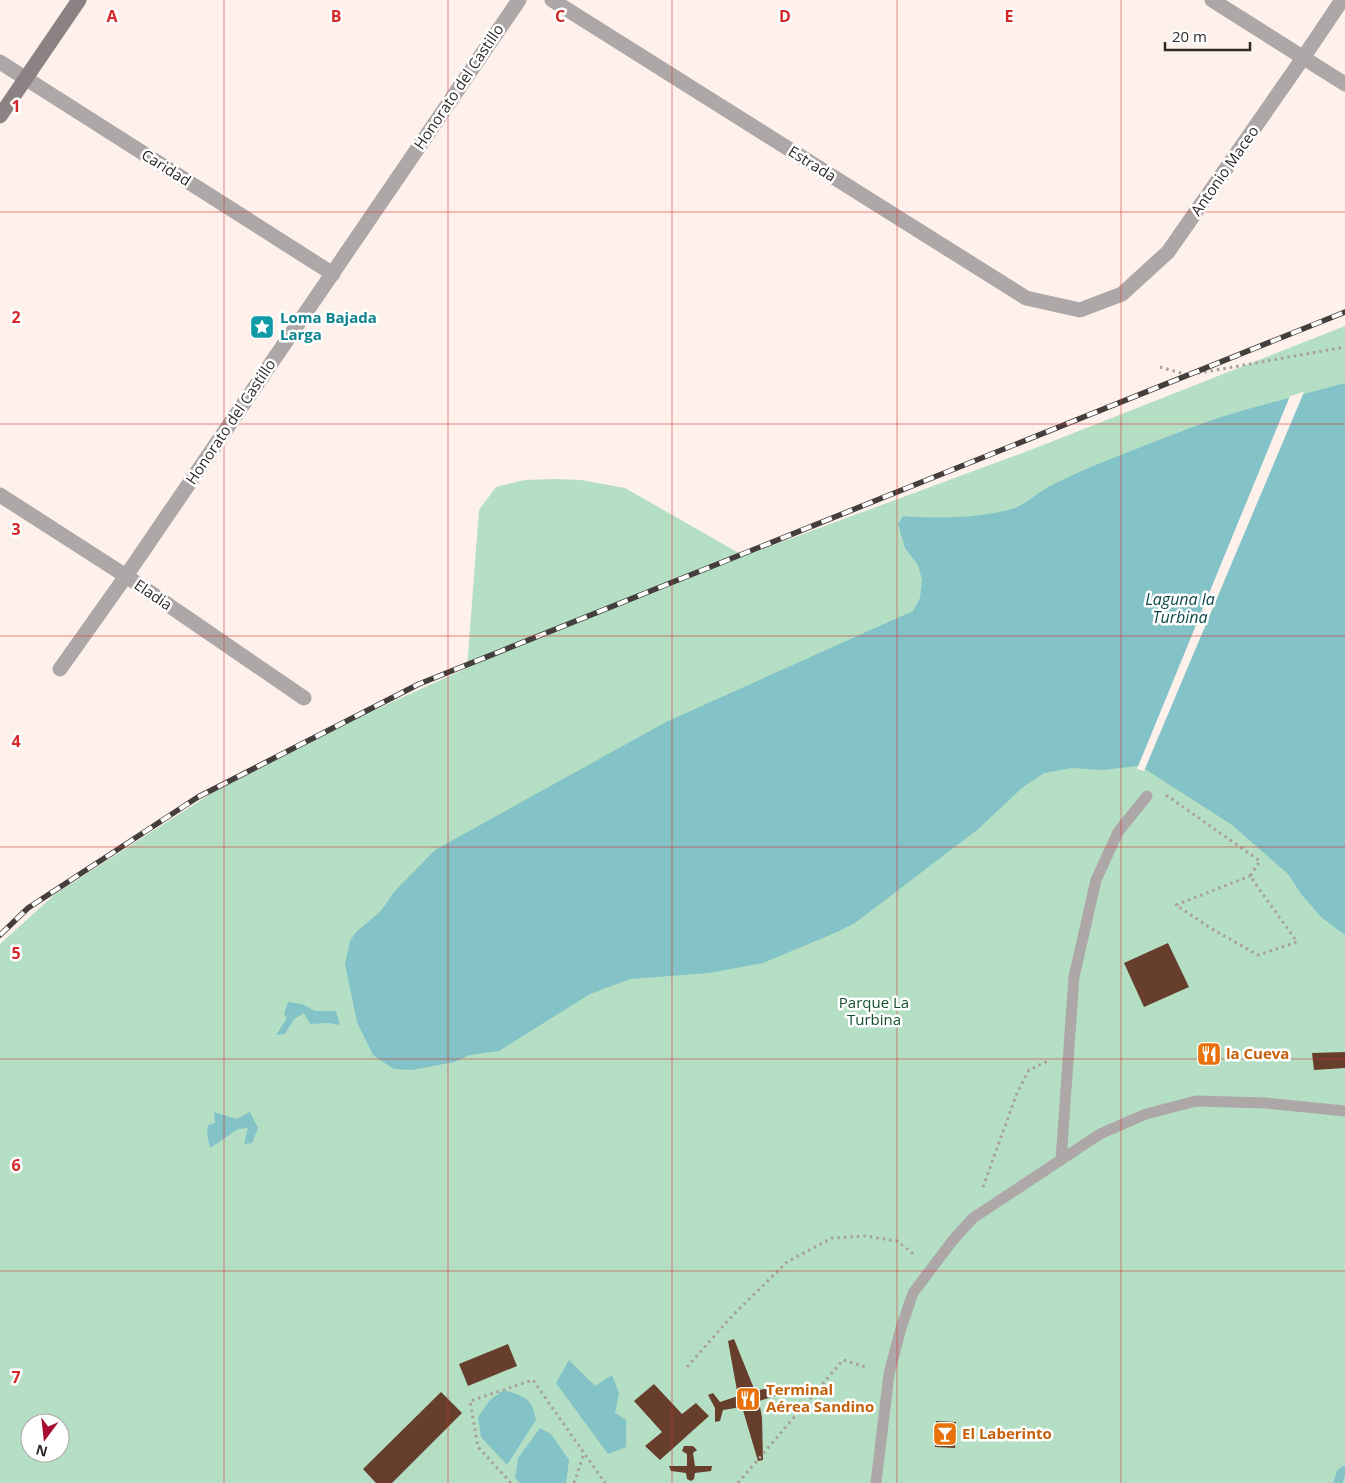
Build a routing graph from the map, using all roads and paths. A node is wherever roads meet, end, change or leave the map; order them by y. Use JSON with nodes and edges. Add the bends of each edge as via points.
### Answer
{"nodes":[{"id":1,"x":79,"y":0,"type":"edge"},
{"id":2,"x":519,"y":0,"type":"edge"},
{"id":3,"x":552,"y":0,"type":"edge"},
{"id":4,"x":1212,"y":0,"type":"edge"},
{"id":5,"x":1342,"y":0,"type":"edge"},
{"id":6,"x":1303,"y":58,"type":"junction"},
{"id":7,"x":0,"y":62,"type":"edge"},
{"id":8,"x":26,"y":78,"type":"junction"},
{"id":9,"x":1345,"y":84,"type":"edge"},
{"id":10,"x":0,"y":116,"type":"edge"},
{"id":11,"x":333,"y":274,"type":"junction"},
{"id":12,"x":1080,"y":310,"type":"joint"},
{"id":13,"x":1345,"y":346,"type":"edge"},
{"id":14,"x":1160,"y":367,"type":"dead end"},
{"id":15,"x":0,"y":495,"type":"edge"},
{"id":16,"x":126,"y":576,"type":"junction"},
{"id":17,"x":60,"y":669,"type":"dead end"},
{"id":18,"x":304,"y":698,"type":"dead end"},
{"id":19,"x":1161,"y":792,"type":"dead end"},
{"id":20,"x":1147,"y":796,"type":"dead end"},
{"id":21,"x":1250,"y":876,"type":"junction"},
{"id":22,"x":1069,"y":1047,"type":"junction"},
{"id":23,"x":1345,"y":1111,"type":"edge"},
{"id":24,"x":1061,"y":1160,"type":"junction"},
{"id":25,"x":972,"y":1218,"type":"junction"},
{"id":26,"x":933,"y":1269,"type":"junction"},
{"id":27,"x":688,"y":1367,"type":"dead end"},
{"id":28,"x":889,"y":1374,"type":"junction"},
{"id":29,"x":584,"y":1452,"type":"junction"},
{"id":30,"x":511,"y":1483,"type":"edge"},
{"id":31,"x":574,"y":1483,"type":"edge"},
{"id":32,"x":605,"y":1483,"type":"edge"},
{"id":33,"x":738,"y":1483,"type":"edge"},
{"id":34,"x":876,"y":1483,"type":"edge"}],
"edges":[{"from":1,"to":8,"type":"main road"},
{"from":2,"to":11,"type":"street","name":"Honorato del Castillo"},
{"from":3,"to":12,"type":"street","name":"Estrada","via":[[1026,298]]},
{"from":4,"to":6,"type":"street"},
{"from":5,"to":6,"type":"street","name":"Antonio Maceo"},
{"from":6,"to":9,"type":"street"},
{"from":6,"to":12,"type":"street","name":"Antonio Maceo","via":[[1168,252],[1122,294]]},
{"from":7,"to":8,"type":"street","name":"Caridad"},
{"from":8,"to":10,"type":"main road"},
{"from":8,"to":11,"type":"street","name":"Caridad"},
{"from":11,"to":16,"type":"street","name":"Honorato del Castillo"},
{"from":13,"to":14,"type":"path","via":[[1188,375]]},
{"from":15,"to":16,"type":"street","name":"Eladia"},
{"from":16,"to":17,"type":"street","name":"Honorato del Castillo"},
{"from":16,"to":18,"type":"street","name":"Eladia"},
{"from":19,"to":21,"type":"path","via":[[1260,861]]},
{"from":20,"to":22,"type":"lane","via":[[1118,832],[1096,880],[1074,977]]},
{"from":21,"to":21,"type":"path","via":[[1176,905],[1258,955],[1297,942]]},
{"from":22,"to":24,"type":"lane"},
{"from":22,"to":25,"type":"path","via":[[1029,1070],[1017,1093]]},
{"from":23,"to":24,"type":"lane","via":[[1266,1103],[1196,1101],[1146,1114],[1100,1134]]},
{"from":24,"to":25,"type":"lane"},
{"from":25,"to":26,"type":"lane"},
{"from":26,"to":27,"type":"path","via":[[897,1241],[866,1236],[832,1238],[787,1262],[732,1316]]},
{"from":26,"to":28,"type":"lane","via":[[913,1293]]},
{"from":28,"to":33,"type":"path","via":[[843,1360]]},
{"from":28,"to":34,"type":"lane"},
{"from":29,"to":30,"type":"path","via":[[533,1380],[470,1401],[478,1447]]},
{"from":29,"to":31,"type":"path"},
{"from":29,"to":32,"type":"path"}]}
